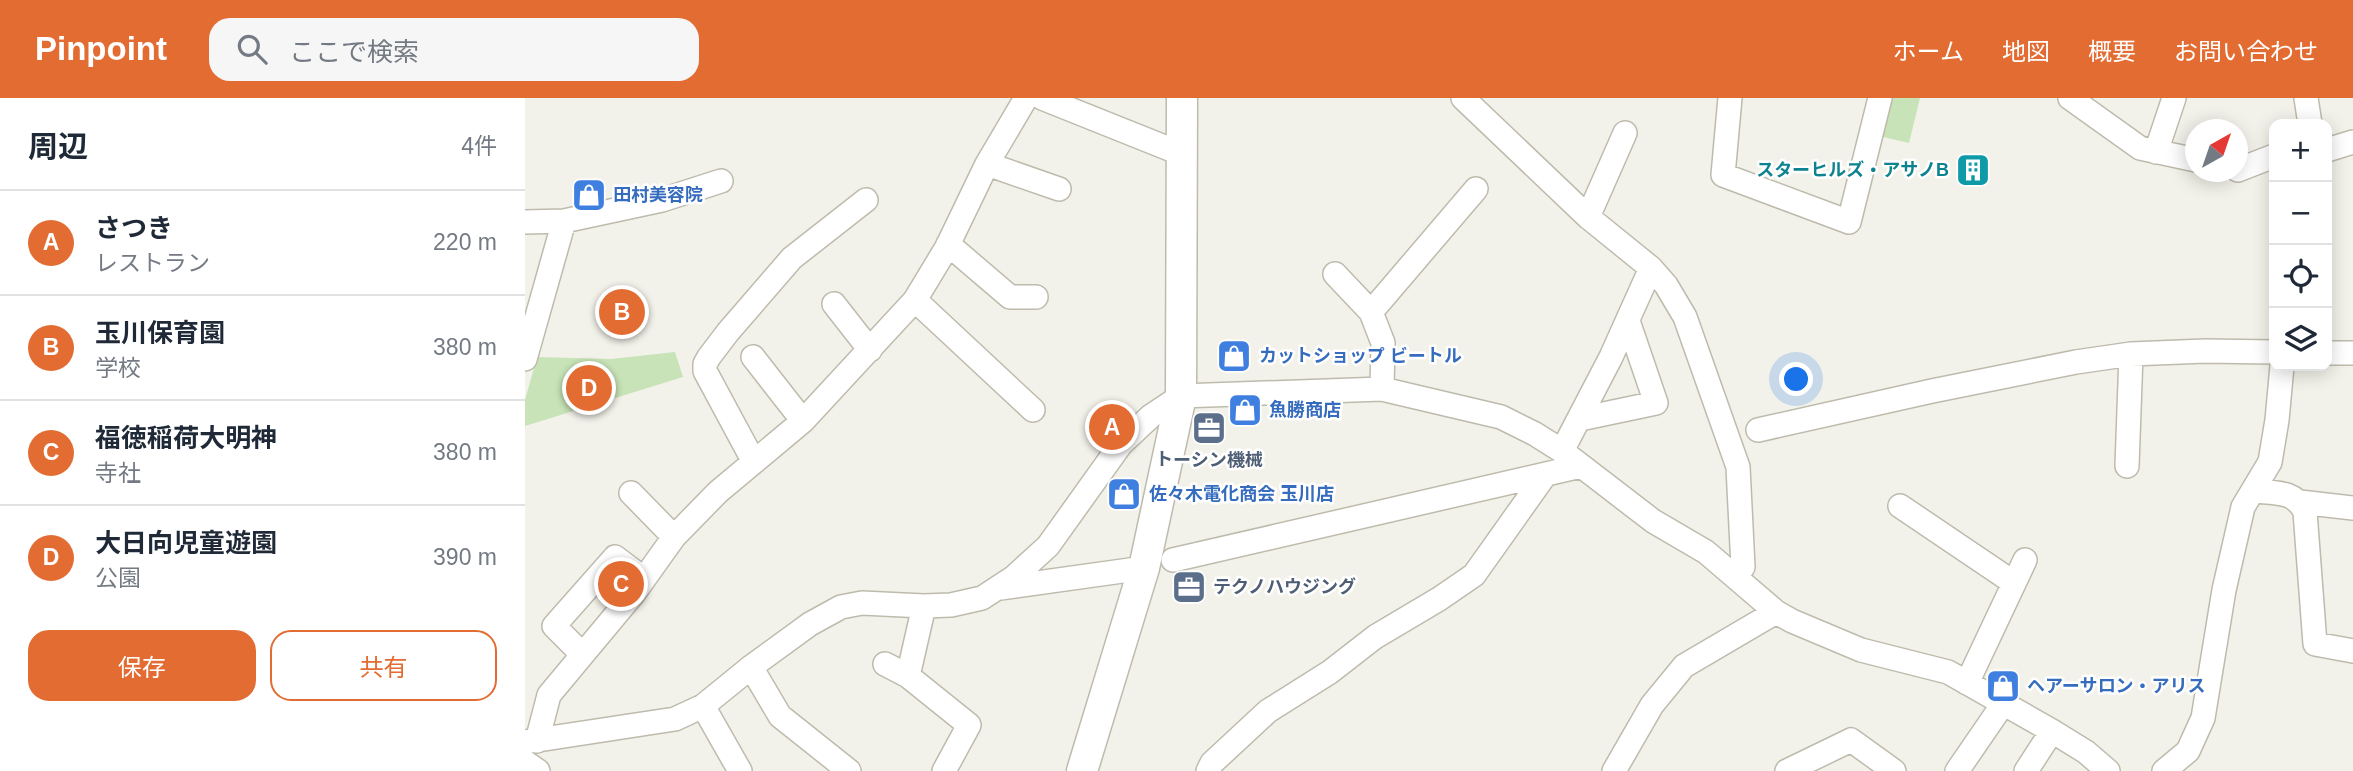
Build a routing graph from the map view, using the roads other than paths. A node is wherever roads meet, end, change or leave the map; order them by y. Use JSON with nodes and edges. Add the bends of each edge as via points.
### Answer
{"nodes":[{"id":1,"x":1025,"y":98,"type":"edge"},
{"id":2,"x":1042,"y":98,"type":"edge"},
{"id":3,"x":1182,"y":98,"type":"edge"},
{"id":4,"x":1463,"y":98,"type":"edge"},
{"id":5,"x":1730,"y":98,"type":"edge"},
{"id":6,"x":1880,"y":98,"type":"edge"},
{"id":7,"x":2070,"y":98,"type":"edge"},
{"id":8,"x":2174,"y":98,"type":"edge"},
{"id":9,"x":2306,"y":98,"type":"edge"},
{"id":10,"x":2309,"y":119,"type":"edge"},
{"id":11,"x":1625,"y":133,"type":"dead end"},
{"id":12,"x":2353,"y":142,"type":"edge"},
{"id":13,"x":2332,"y":148,"type":"edge"},
{"id":14,"x":2156,"y":152,"type":"junction"},
{"id":15,"x":1182,"y":154,"type":"junction"},
{"id":16,"x":2185,"y":158,"type":"edge"},
{"id":17,"x":2269,"y":158,"type":"edge"},
{"id":18,"x":987,"y":164,"type":"junction"},
{"id":19,"x":2248,"y":166,"type":"edge"},
{"id":20,"x":721,"y":181,"type":"dead end"},
{"id":21,"x":1059,"y":189,"type":"dead end"},
{"id":22,"x":1476,"y":189,"type":"dead end"},
{"id":23,"x":866,"y":200,"type":"dead end"},
{"id":24,"x":1588,"y":217,"type":"junction"},
{"id":25,"x":564,"y":221,"type":"junction"},
{"id":26,"x":525,"y":222,"type":"edge"},
{"id":27,"x":948,"y":244,"type":"junction"},
{"id":28,"x":1651,"y":268,"type":"junction"},
{"id":29,"x":1335,"y":274,"type":"dead end"},
{"id":30,"x":1036,"y":297,"type":"dead end"},
{"id":31,"x":915,"y":300,"type":"junction"},
{"id":32,"x":834,"y":304,"type":"dead end"},
{"id":33,"x":1371,"y":312,"type":"junction"},
{"id":34,"x":1628,"y":321,"type":"junction"},
{"id":35,"x":870,"y":350,"type":"junction"},
{"id":36,"x":2269,"y":352,"type":"edge"},
{"id":37,"x":2332,"y":353,"type":"edge"},
{"id":38,"x":2131,"y":354,"type":"junction"},
{"id":39,"x":2353,"y":354,"type":"edge"},
{"id":40,"x":753,"y":357,"type":"dead end"},
{"id":41,"x":525,"y":359,"type":"edge"},
{"id":42,"x":2282,"y":371,"type":"edge"},
{"id":43,"x":1382,"y":389,"type":"junction"},
{"id":44,"x":1181,"y":396,"type":"junction"},
{"id":45,"x":1033,"y":410,"type":"dead end"},
{"id":46,"x":1580,"y":419,"type":"junction"},
{"id":47,"x":803,"y":421,"type":"junction"},
{"id":48,"x":1758,"y":430,"type":"dead end"},
{"id":49,"x":1562,"y":451,"type":"junction"},
{"id":50,"x":754,"y":462,"type":"junction"},
{"id":51,"x":1581,"y":466,"type":"junction"},
{"id":52,"x":2127,"y":466,"type":"dead end"},
{"id":53,"x":1545,"y":475,"type":"junction"},
{"id":54,"x":2253,"y":491,"type":"junction"},
{"id":55,"x":631,"y":494,"type":"dead end"},
{"id":56,"x":2300,"y":502,"type":"junction"},
{"id":57,"x":1900,"y":506,"type":"dead end"},
{"id":58,"x":2353,"y":508,"type":"edge"},
{"id":59,"x":674,"y":537,"type":"junction"},
{"id":60,"x":1173,"y":560,"type":"dead end"},
{"id":61,"x":2025,"y":560,"type":"dead end"},
{"id":62,"x":1144,"y":568,"type":"junction"},
{"id":63,"x":1736,"y":576,"type":"junction"},
{"id":64,"x":644,"y":579,"type":"junction"},
{"id":65,"x":2014,"y":583,"type":"junction"},
{"id":66,"x":997,"y":588,"type":"junction"},
{"id":67,"x":924,"y":606,"type":"junction"},
{"id":68,"x":1776,"y":612,"type":"junction"},
{"id":69,"x":2353,"y":651,"type":"edge"},
{"id":70,"x":582,"y":654,"type":"junction"},
{"id":71,"x":885,"y":664,"type":"dead end"},
{"id":72,"x":751,"y":667,"type":"junction"},
{"id":73,"x":908,"y":676,"type":"junction"},
{"id":74,"x":1967,"y":683,"type":"junction"},
{"id":75,"x":2003,"y":704,"type":"junction"},
{"id":76,"x":703,"y":706,"type":"junction"},
{"id":77,"x":2052,"y":731,"type":"junction"},
{"id":78,"x":531,"y":742,"type":"edge"},
{"id":79,"x":525,"y":762,"type":"edge"},
{"id":80,"x":538,"y":771,"type":"edge"},
{"id":81,"x":740,"y":771,"type":"edge"},
{"id":82,"x":849,"y":771,"type":"edge"},
{"id":83,"x":944,"y":771,"type":"edge"},
{"id":84,"x":1083,"y":771,"type":"edge"},
{"id":85,"x":1208,"y":771,"type":"edge"},
{"id":86,"x":1614,"y":771,"type":"edge"},
{"id":87,"x":1787,"y":771,"type":"edge"},
{"id":88,"x":1894,"y":771,"type":"edge"},
{"id":89,"x":1957,"y":771,"type":"edge"},
{"id":90,"x":2026,"y":771,"type":"edge"},
{"id":91,"x":2108,"y":771,"type":"edge"},
{"id":92,"x":2164,"y":771,"type":"edge"}],
"edges":[{"from":1,"to":18,"type":"street"},
{"from":2,"to":15,"type":"street"},
{"from":3,"to":15,"type":"street"},
{"from":4,"to":24,"type":"street"},
{"from":5,"to":6,"type":"street","via":[[1723,175],[1849,222]]},
{"from":7,"to":14,"type":"street","via":[[2140,149]]},
{"from":8,"to":14,"type":"street"},
{"from":9,"to":10,"type":"street"},
{"from":11,"to":24,"type":"street"},
{"from":12,"to":13,"type":"street"},
{"from":14,"to":16,"type":"street"},
{"from":15,"to":44,"type":"street"},
{"from":17,"to":19,"type":"street"},
{"from":18,"to":21,"type":"street"},
{"from":18,"to":27,"type":"street"},
{"from":20,"to":25,"type":"street","via":[[662,200]]},
{"from":22,"to":33,"type":"street"},
{"from":23,"to":50,"type":"street","via":[[792,258],[705,364]]},
{"from":24,"to":28,"type":"street"},
{"from":25,"to":26,"type":"street"},
{"from":25,"to":41,"type":"street"},
{"from":27,"to":30,"type":"street","via":[[1010,297]]},
{"from":27,"to":31,"type":"street"},
{"from":28,"to":34,"type":"street"},
{"from":28,"to":63,"type":"street","via":[[1685,317],[1738,467],[1743,567]]},
{"from":29,"to":33,"type":"street"},
{"from":31,"to":35,"type":"street"},
{"from":31,"to":45,"type":"street"},
{"from":32,"to":35,"type":"street"},
{"from":33,"to":43,"type":"street","via":[[1383,343]]},
{"from":34,"to":46,"type":"street"},
{"from":34,"to":46,"type":"street","via":[[1656,403]]},
{"from":35,"to":47,"type":"street"},
{"from":36,"to":38,"type":"street"},
{"from":37,"to":39,"type":"street"},
{"from":38,"to":48,"type":"street"},
{"from":38,"to":52,"type":"street"},
{"from":40,"to":47,"type":"street"},
{"from":42,"to":54,"type":"street","via":[[2270,462]]},
{"from":43,"to":44,"type":"street"},
{"from":43,"to":49,"type":"street","via":[[1501,417]]},
{"from":44,"to":62,"type":"street"},
{"from":44,"to":66,"type":"street","via":[[1121,444],[1048,546]]},
{"from":46,"to":49,"type":"street"},
{"from":47,"to":50,"type":"street"},
{"from":49,"to":51,"type":"street"},
{"from":50,"to":59,"type":"street"},
{"from":51,"to":53,"type":"street"},
{"from":51,"to":63,"type":"street"},
{"from":53,"to":60,"type":"street"},
{"from":53,"to":85,"type":"street","via":[[1473,575],[1268,711]]},
{"from":54,"to":56,"type":"street","via":[[2292,495]]},
{"from":54,"to":92,"type":"street","via":[[2243,507],[2237,533],[2203,718],[2188,751]]},
{"from":55,"to":59,"type":"street"},
{"from":56,"to":58,"type":"street"},
{"from":56,"to":69,"type":"street","via":[[2305,512],[2315,644]]},
{"from":57,"to":65,"type":"street"},
{"from":59,"to":64,"type":"street"},
{"from":61,"to":65,"type":"street"},
{"from":62,"to":66,"type":"street"},
{"from":62,"to":84,"type":"street"},
{"from":63,"to":68,"type":"street"},
{"from":64,"to":70,"type":"street"},
{"from":64,"to":70,"type":"street","via":[[615,557],[554,626]]},
{"from":65,"to":74,"type":"street"},
{"from":66,"to":67,"type":"street","via":[[982,598]]},
{"from":67,"to":72,"type":"street","via":[[862,603],[841,607]]},
{"from":67,"to":73,"type":"street"},
{"from":68,"to":74,"type":"street","via":[[1861,650],[1948,672]]},
{"from":68,"to":86,"type":"street","via":[[1684,666],[1652,705]]},
{"from":70,"to":78,"type":"street","via":[[549,695]]},
{"from":71,"to":73,"type":"street"},
{"from":72,"to":76,"type":"street"},
{"from":72,"to":82,"type":"street","via":[[780,716]]},
{"from":73,"to":83,"type":"street","via":[[969,725]]},
{"from":74,"to":75,"type":"street"},
{"from":75,"to":77,"type":"street"},
{"from":75,"to":89,"type":"street"},
{"from":76,"to":78,"type":"street","via":[[675,719]]},
{"from":76,"to":81,"type":"street"},
{"from":77,"to":90,"type":"street"},
{"from":77,"to":91,"type":"street"},
{"from":79,"to":80,"type":"street"},
{"from":87,"to":88,"type":"street","via":[[1851,740]]}]}
